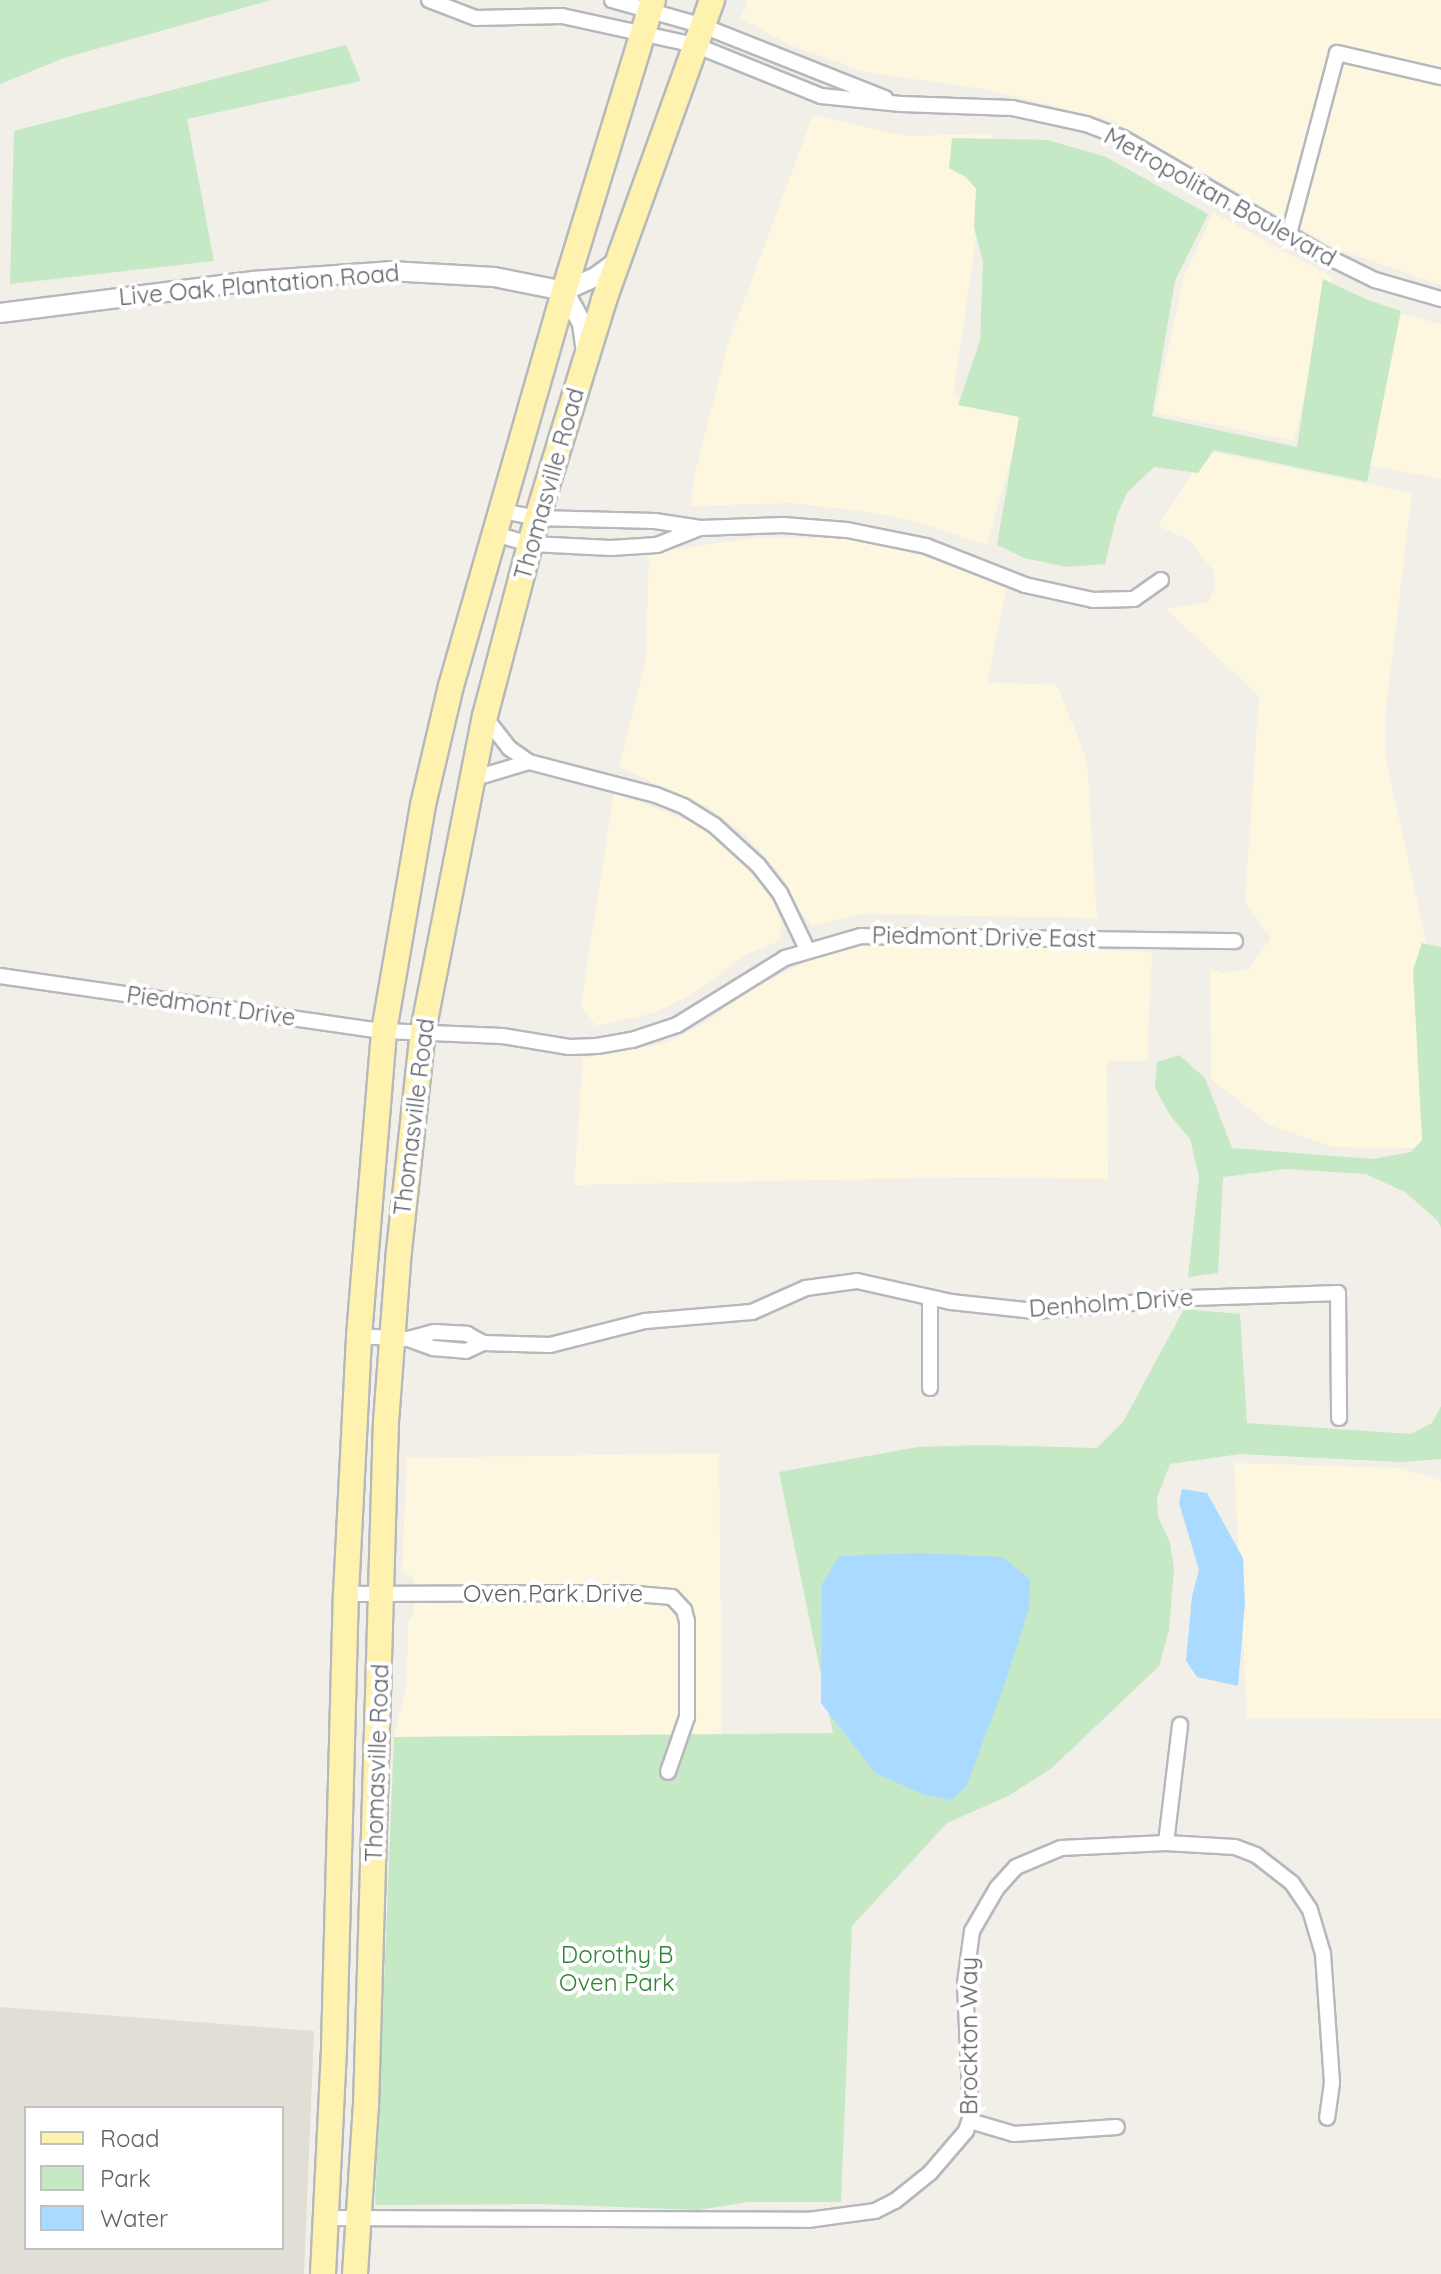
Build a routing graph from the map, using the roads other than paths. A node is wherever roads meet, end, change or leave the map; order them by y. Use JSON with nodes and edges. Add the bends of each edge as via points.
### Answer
{"nodes":[{"id":1,"x":437,"y":0,"type":"edge"},
{"id":2,"x":612,"y":0,"type":"edge"},
{"id":3,"x":712,"y":0,"type":"edge"},
{"id":4,"x":652,"y":5,"type":"edge"},
{"id":5,"x":643,"y":35,"type":"junction"},
{"id":6,"x":699,"y":35,"type":"junction"},
{"id":7,"x":1441,"y":77,"type":"edge"},
{"id":8,"x":901,"y":104,"type":"junction"},
{"id":9,"x":1289,"y":234,"type":"junction"},
{"id":10,"x":619,"y":260,"type":"junction"},
{"id":11,"x":564,"y":291,"type":"junction"},
{"id":12,"x":1441,"y":299,"type":"edge"},
{"id":13,"x":0,"y":313,"type":"edge"},
{"id":14,"x":587,"y":356,"type":"junction"},
{"id":15,"x":537,"y":518,"type":"junction"},
{"id":16,"x":499,"y":522,"type":"junction"},
{"id":17,"x":700,"y":528,"type":"junction"},
{"id":18,"x":531,"y":544,"type":"junction"},
{"id":19,"x":1161,"y":580,"type":"dead end"},
{"id":20,"x":485,"y":716,"type":"junction"},
{"id":21,"x":529,"y":762,"type":"junction"},
{"id":22,"x":431,"y":771,"type":"junction"},
{"id":23,"x":472,"y":779,"type":"junction"},
{"id":24,"x":1235,"y":941,"type":"dead end"},
{"id":25,"x":807,"y":949,"type":"junction"},
{"id":26,"x":0,"y":976,"type":"edge"},
{"id":27,"x":384,"y":1031,"type":"junction"},
{"id":28,"x":423,"y":1031,"type":"junction"},
{"id":29,"x":930,"y":1298,"type":"junction"},
{"id":30,"x":359,"y":1336,"type":"junction"},
{"id":31,"x":400,"y":1338,"type":"junction"},
{"id":32,"x":930,"y":1388,"type":"dead end"},
{"id":33,"x":1339,"y":1418,"type":"dead end"},
{"id":34,"x":346,"y":1594,"type":"junction"},
{"id":35,"x":382,"y":1595,"type":"junction"},
{"id":36,"x":1180,"y":1725,"type":"dead end"},
{"id":37,"x":377,"y":1764,"type":"junction"},
{"id":38,"x":343,"y":1765,"type":"junction"},
{"id":39,"x":668,"y":1772,"type":"dead end"},
{"id":40,"x":1166,"y":1843,"type":"junction"},
{"id":41,"x":337,"y":1971,"type":"junction"},
{"id":42,"x":370,"y":1973,"type":"junction"},
{"id":43,"x":1327,"y":2118,"type":"dead end"},
{"id":44,"x":970,"y":2121,"type":"junction"},
{"id":45,"x":1117,"y":2127,"type":"dead end"},
{"id":46,"x":328,"y":2218,"type":"junction"},
{"id":47,"x":361,"y":2218,"type":"junction"},
{"id":48,"x":323,"y":2274,"type":"edge"},
{"id":49,"x":355,"y":2274,"type":"edge"}],
"edges":[{"from":1,"to":5,"type":"street","name":"Metropolitan Boulevard","via":[[476,18],[562,16]]},
{"from":2,"to":4,"type":"street","name":"Metropolitan Boulevard"},
{"from":3,"to":6,"type":"main road","name":"Thomasville Road"},
{"from":4,"to":5,"type":"main road","name":"Thomasville Road"},
{"from":4,"to":6,"type":"street","name":"Metropolitan Boulevard"},
{"from":5,"to":6,"type":"street","name":"Metropolitan Boulevard"},
{"from":5,"to":11,"type":"main road","name":"Thomasville Road"},
{"from":6,"to":8,"type":"street","name":"Metropolitan Boulevard"},
{"from":6,"to":8,"type":"street","name":"Metropolitan Boulevard","via":[[821,96]]},
{"from":6,"to":10,"type":"main road","name":"Thomasville Road"},
{"from":7,"to":9,"type":"street","via":[[1337,53]]},
{"from":8,"to":9,"type":"street","name":"Metropolitan Boulevard","via":[[1012,108],[1086,124],[1123,138]]},
{"from":9,"to":12,"type":"street","name":"Metropolitan Boulevard","via":[[1375,280]]},
{"from":10,"to":11,"type":"street"},
{"from":10,"to":14,"type":"main road","name":"Thomasville Road"},
{"from":11,"to":13,"type":"street","name":"Live Oak Plantation Road","via":[[494,277],[390,271],[252,281]]},
{"from":11,"to":14,"type":"street","via":[[582,324]]},
{"from":11,"to":16,"type":"main road","name":"Thomasville Road"},
{"from":14,"to":15,"type":"main road","name":"Thomasville Road"},
{"from":15,"to":16,"type":"street"},
{"from":15,"to":17,"type":"street","via":[[655,521]]},
{"from":15,"to":18,"type":"main road","name":"Thomasville Road"},
{"from":16,"to":18,"type":"street"},
{"from":16,"to":22,"type":"main road","name":"Thomasville Road"},
{"from":17,"to":18,"type":"street","via":[[657,545]]},
{"from":17,"to":19,"type":"street","via":[[797,525],[860,532],[926,546],[1025,585],[1093,600],[1134,599]]},
{"from":18,"to":20,"type":"main road","name":"Thomasville Road"},
{"from":20,"to":21,"type":"street","via":[[509,748]]},
{"from":20,"to":23,"type":"main road","name":"Thomasville Road"},
{"from":21,"to":23,"type":"street"},
{"from":21,"to":25,"type":"street","via":[[656,795],[714,825],[780,893]]},
{"from":22,"to":23,"type":"main road"},
{"from":22,"to":27,"type":"main road","name":"Thomasville Road"},
{"from":23,"to":28,"type":"main road","name":"Thomasville Road"},
{"from":24,"to":25,"type":"street","name":"Piedmont Drive East","via":[[890,934]]},
{"from":25,"to":28,"type":"street","name":"Piedmont Drive East","via":[[763,969],[677,1025],[619,1044],[569,1047]]},
{"from":26,"to":27,"type":"street","name":"Piedmont Drive"},
{"from":27,"to":28,"type":"street","name":"Piedmont Drive"},
{"from":27,"to":30,"type":"main road","name":"Thomasville Road"},
{"from":28,"to":31,"type":"main road","name":"Thomasville Road"},
{"from":29,"to":31,"type":"street","name":"Denholm Drive","via":[[871,1282],[830,1282],[752,1312],[645,1321],[550,1345],[483,1343],[466,1351]]},
{"from":29,"to":32,"type":"street"},
{"from":29,"to":33,"type":"street","name":"Denholm Drive","via":[[1050,1311],[1190,1298],[1338,1293]]},
{"from":30,"to":31,"type":"street","name":"Denholm Drive"},
{"from":30,"to":34,"type":"main road","name":"Thomasville Road"},
{"from":31,"to":35,"type":"main road","name":"Thomasville Road","via":[[386,1422]]},
{"from":34,"to":35,"type":"street","name":"Oven Park Drive"},
{"from":34,"to":38,"type":"main road","name":"Thomasville Road"},
{"from":35,"to":37,"type":"main road","name":"Thomasville Road"},
{"from":35,"to":39,"type":"street","name":"Oven Park Drive","via":[[672,1597],[687,1621],[687,1717]]},
{"from":36,"to":40,"type":"street"},
{"from":37,"to":38,"type":"main road"},
{"from":37,"to":42,"type":"main road","name":"Thomasville Road"},
{"from":38,"to":41,"type":"main road","name":"Thomasville Road"},
{"from":40,"to":43,"type":"street","name":"Brockton Way","via":[[1235,1847],[1256,1855],[1292,1883],[1310,1910],[1323,1954],[1332,2083]]},
{"from":40,"to":44,"type":"street","name":"Brockton Way","via":[[1051,1851],[1028,1859],[997,1888],[972,1931],[966,1960]]},
{"from":41,"to":42,"type":"main road"},
{"from":41,"to":46,"type":"main road","name":"Thomasville Road"},
{"from":42,"to":47,"type":"main road","name":"Thomasville Road"},
{"from":44,"to":45,"type":"street","via":[[1014,2134]]},
{"from":44,"to":47,"type":"street","name":"Brockton Way","via":[[930,2173],[875,2211],[808,2220]]},
{"from":46,"to":47,"type":"street","name":"Brockton Way"},
{"from":46,"to":48,"type":"main road","name":"Thomasville Road"},
{"from":47,"to":49,"type":"main road","name":"Thomasville Road"}]}
